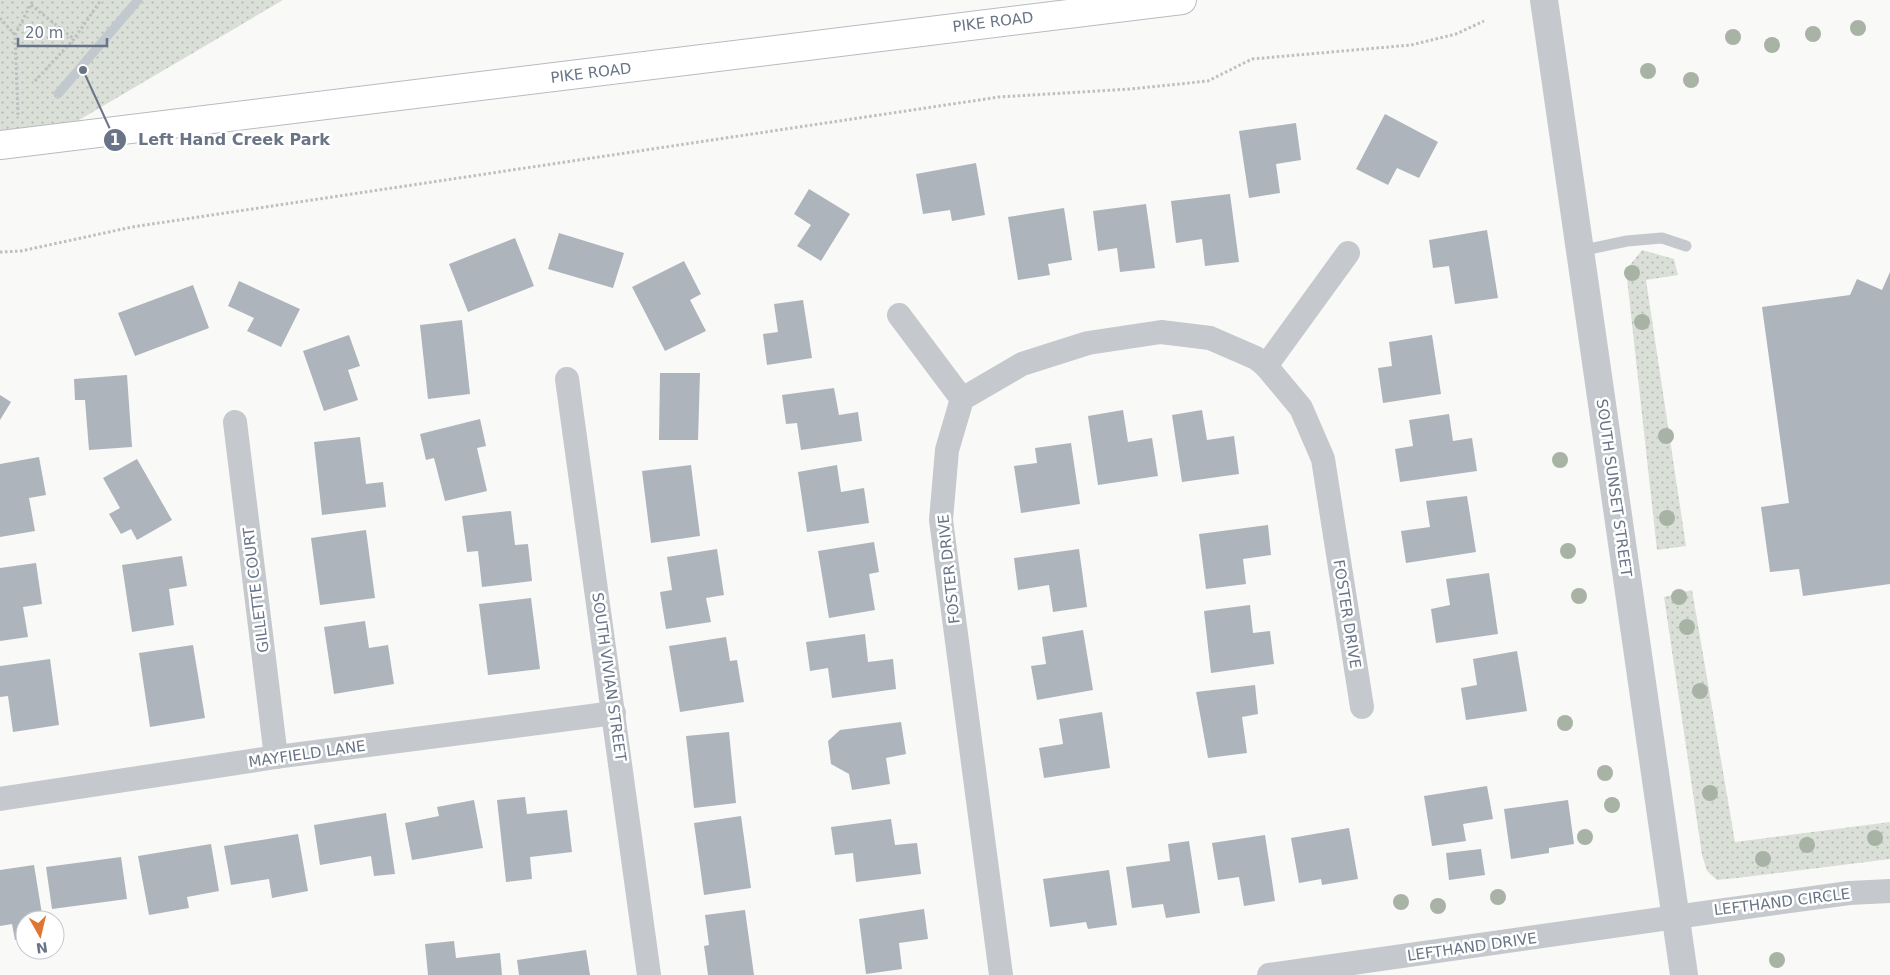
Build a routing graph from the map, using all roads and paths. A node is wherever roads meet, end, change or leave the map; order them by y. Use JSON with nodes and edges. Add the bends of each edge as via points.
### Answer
{"nodes":[{"id":1,"x":33,"y":0,"type":"edge"},
{"id":2,"x":101,"y":0,"type":"edge"},
{"id":3,"x":1182,"y":0,"type":"edge"},
{"id":4,"x":1544,"y":0,"type":"edge"},
{"id":5,"x":31,"y":5,"type":"junction"},
{"id":6,"x":0,"y":18,"type":"edge"},
{"id":7,"x":1484,"y":22,"type":"dead end"},
{"id":8,"x":15,"y":35,"type":"junction"},
{"id":9,"x":74,"y":39,"type":"junction"},
{"id":10,"x":35,"y":81,"type":"dead end"},
{"id":11,"x":18,"y":118,"type":"dead end"},
{"id":12,"x":0,"y":145,"type":"edge"},
{"id":13,"x":1686,"y":246,"type":"dead end"},
{"id":14,"x":1580,"y":251,"type":"junction"},
{"id":15,"x":0,"y":252,"type":"edge"},
{"id":16,"x":1348,"y":254,"type":"dead end"},
{"id":17,"x":899,"y":315,"type":"dead end"},
{"id":18,"x":1266,"y":366,"type":"junction"},
{"id":19,"x":567,"y":379,"type":"dead end"},
{"id":20,"x":962,"y":399,"type":"junction"},
{"id":21,"x":235,"y":422,"type":"dead end"},
{"id":22,"x":1362,"y":707,"type":"dead end"},
{"id":23,"x":614,"y":713,"type":"junction"},
{"id":24,"x":276,"y":757,"type":"junction"},
{"id":25,"x":0,"y":799,"type":"edge"},
{"id":26,"x":1890,"y":891,"type":"edge"},
{"id":27,"x":1675,"y":917,"type":"junction"},
{"id":28,"x":1387,"y":967,"type":"edge"},
{"id":29,"x":649,"y":975,"type":"edge"},
{"id":30,"x":1001,"y":975,"type":"edge"},
{"id":31,"x":1269,"y":975,"type":"edge"},
{"id":32,"x":1684,"y":975,"type":"edge"}],
"edges":[{"from":1,"to":5,"type":"path"},
{"from":2,"to":9,"type":"path"},
{"from":3,"to":12,"type":"main road","name":"PIKE ROAD"},
{"from":4,"to":14,"type":"street","name":"SOUTH SUNSET STREET"},
{"from":5,"to":8,"type":"path"},
{"from":5,"to":9,"type":"path"},
{"from":6,"to":8,"type":"path"},
{"from":7,"to":15,"type":"path","via":[[1456,34],[1411,45],[1252,59],[1208,81],[999,97],[132,227],[21,251]]},
{"from":8,"to":11,"type":"path"},
{"from":9,"to":10,"type":"path"},
{"from":13,"to":14,"type":"lane","via":[[1662,238],[1627,241]]},
{"from":14,"to":27,"type":"street","name":"SOUTH SUNSET STREET"},
{"from":16,"to":18,"type":"street"},
{"from":17,"to":20,"type":"street"},
{"from":18,"to":20,"type":"street","name":"FOSTER DRIVE","via":[[1256,358],[1210,338],[1161,332],[1088,344],[1022,364]]},
{"from":18,"to":22,"type":"street","name":"FOSTER DRIVE","via":[[1301,408],[1323,459]]},
{"from":19,"to":23,"type":"street","name":"SOUTH VIVIAN STREET"},
{"from":20,"to":30,"type":"street","name":"FOSTER DRIVE","via":[[947,450],[941,520]]},
{"from":21,"to":24,"type":"street","name":"GILLETTE COURT"},
{"from":23,"to":24,"type":"street","name":"MAYFIELD LANE"},
{"from":23,"to":29,"type":"street","name":"SOUTH VIVIAN STREET"},
{"from":24,"to":25,"type":"street","name":"MAYFIELD LANE"},
{"from":26,"to":27,"type":"street","name":"LEFTHAND CIRCLE","via":[[1849,893]]},
{"from":27,"to":28,"type":"street","name":"LEFTHAND DRIVE"},
{"from":27,"to":32,"type":"street","name":"SOUTH SUNSET STREET"},
{"from":28,"to":31,"type":"street","name":"LEFTHAND DRIVE"}]}
